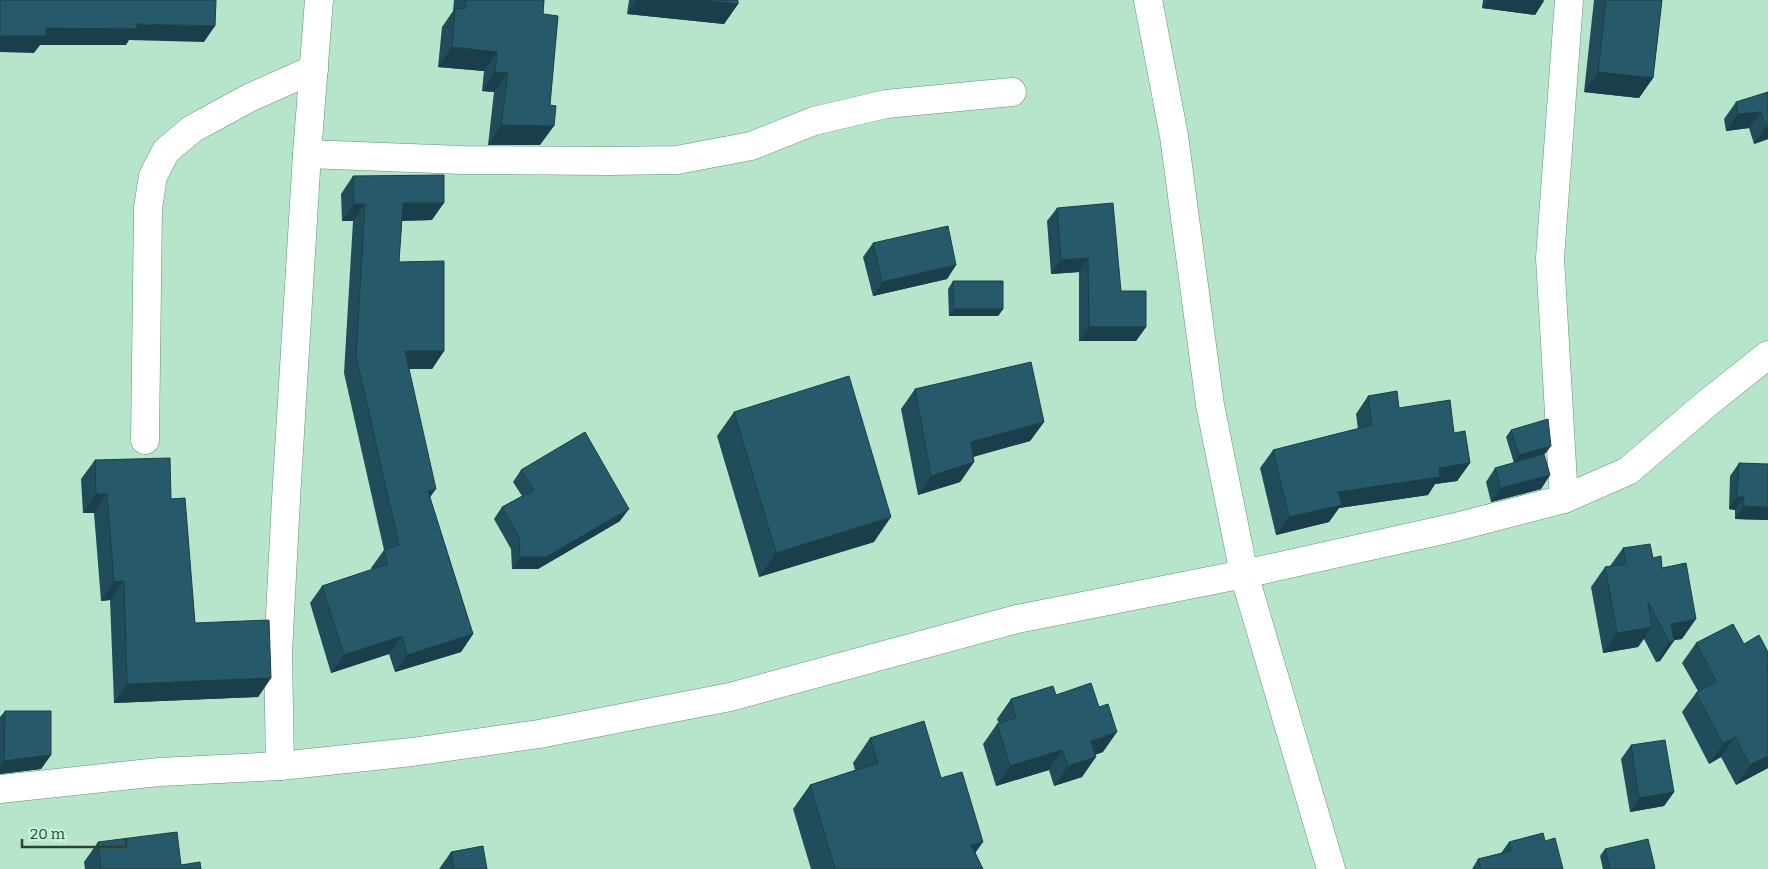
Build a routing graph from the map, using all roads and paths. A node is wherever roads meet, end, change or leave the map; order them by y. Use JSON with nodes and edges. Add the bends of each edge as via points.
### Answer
{"nodes":[{"id":1,"x":319,"y":0,"type":"edge"},
{"id":2,"x":1148,"y":0,"type":"edge"},
{"id":3,"x":1569,"y":0,"type":"edge"},
{"id":4,"x":314,"y":69,"type":"junction"},
{"id":5,"x":1012,"y":92,"type":"dead end"},
{"id":6,"x":307,"y":154,"type":"junction"},
{"id":7,"x":1768,"y":355,"type":"edge"},
{"id":8,"x":145,"y":440,"type":"dead end"},
{"id":9,"x":1564,"y":499,"type":"junction"},
{"id":10,"x":1244,"y":574,"type":"junction"},
{"id":11,"x":280,"y":766,"type":"junction"},
{"id":12,"x":0,"y":789,"type":"edge"},
{"id":13,"x":1331,"y":869,"type":"edge"}],
"edges":[{"from":1,"to":4,"type":"street"},
{"from":2,"to":10,"type":"street","via":[[1174,136],[1210,405]]},
{"from":3,"to":9,"type":"street","via":[[1550,258]]},
{"from":4,"to":6,"type":"street"},
{"from":4,"to":8,"type":"street","via":[[249,98],[192,129],[166,152],[153,176],[148,208]]},
{"from":5,"to":6,"type":"street","via":[[886,104],[814,121],[751,146],[677,160],[462,160]]},
{"from":6,"to":11,"type":"street","via":[[279,643]]},
{"from":7,"to":9,"type":"street","via":[[1628,471]]},
{"from":9,"to":10,"type":"street","via":[[1456,527]]},
{"from":10,"to":11,"type":"street","via":[[1018,619],[730,697],[539,734]]},
{"from":10,"to":13,"type":"street"},
{"from":11,"to":12,"type":"street","via":[[159,772]]}]}
